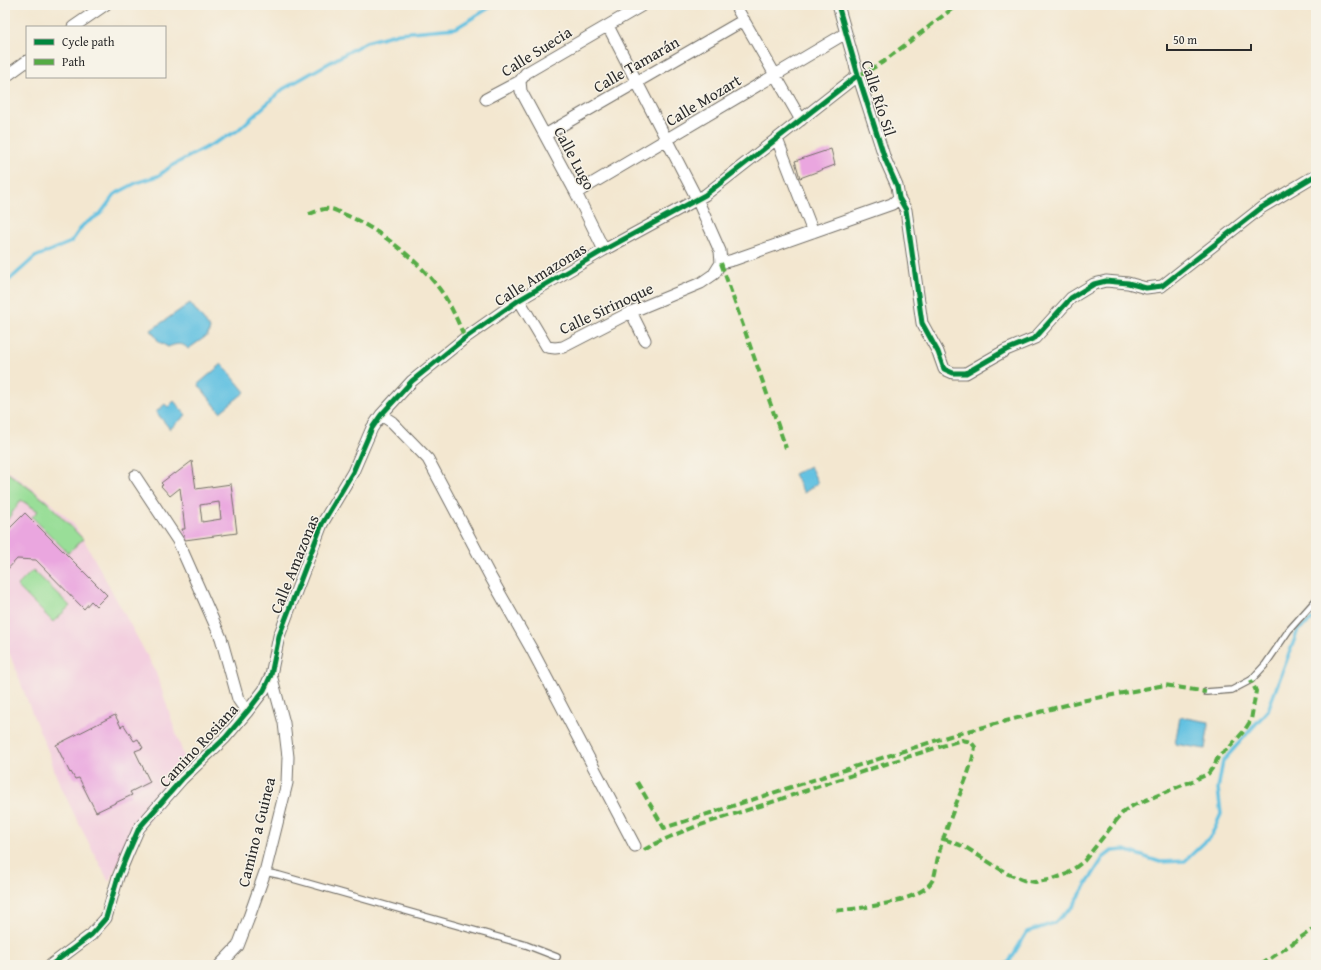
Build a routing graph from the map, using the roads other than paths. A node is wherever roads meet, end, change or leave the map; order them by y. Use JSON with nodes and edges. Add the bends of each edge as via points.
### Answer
{"nodes":[{"id":1,"x":105,"y":5,"type":"edge"},
{"id":2,"x":643,"y":5,"type":"edge"},
{"id":3,"x":736,"y":5,"type":"edge"},
{"id":4,"x":838,"y":5,"type":"edge"},
{"id":5,"x":744,"y":20,"type":"junction"},
{"id":6,"x":74,"y":26,"type":"edge"},
{"id":7,"x":608,"y":26,"type":"junction"},
{"id":8,"x":846,"y":34,"type":"junction"},
{"id":9,"x":26,"y":62,"type":"edge"},
{"id":10,"x":858,"y":75,"type":"junction"},
{"id":11,"x":775,"y":76,"type":"junction"},
{"id":12,"x":5,"y":77,"type":"edge"},
{"id":13,"x":520,"y":81,"type":"junction"},
{"id":14,"x":637,"y":83,"type":"junction"},
{"id":15,"x":486,"y":99,"type":"dead end"},
{"id":16,"x":801,"y":120,"type":"junction"},
{"id":17,"x":545,"y":135,"type":"junction"},
{"id":18,"x":777,"y":139,"type":"junction"},
{"id":19,"x":666,"y":140,"type":"junction"},
{"id":20,"x":1316,"y":176,"type":"edge"},
{"id":21,"x":576,"y":193,"type":"junction"},
{"id":22,"x":899,"y":198,"type":"junction"},
{"id":23,"x":697,"y":199,"type":"junction"},
{"id":24,"x":813,"y":232,"type":"junction"},
{"id":25,"x":604,"y":250,"type":"junction"},
{"id":26,"x":721,"y":262,"type":"junction"},
{"id":27,"x":519,"y":300,"type":"junction"},
{"id":28,"x":631,"y":312,"type":"junction"},
{"id":29,"x":645,"y":340,"type":"dead end"},
{"id":30,"x":381,"y":415,"type":"junction"},
{"id":31,"x":135,"y":476,"type":"dead end"},
{"id":32,"x":1316,"y":600,"type":"edge"},
{"id":33,"x":271,"y":675,"type":"junction"},
{"id":34,"x":1206,"y":692,"type":"dead end"},
{"id":35,"x":247,"y":712,"type":"junction"},
{"id":36,"x":635,"y":846,"type":"dead end"},
{"id":37,"x":265,"y":872,"type":"junction"},
{"id":38,"x":557,"y":957,"type":"dead end"},
{"id":39,"x":51,"y":965,"type":"edge"},
{"id":40,"x":220,"y":965,"type":"edge"}],
"edges":[{"from":1,"to":6,"type":"street"},
{"from":2,"to":7,"type":"street","name":"Calle Suecia"},
{"from":3,"to":5,"type":"street"},
{"from":4,"to":8,"type":"street","name":"Calle Río Sil"},
{"from":5,"to":11,"type":"street"},
{"from":5,"to":14,"type":"street","name":"Calle Tamarán"},
{"from":7,"to":13,"type":"street","name":"Calle Suecia","via":[[526,74]]},
{"from":7,"to":14,"type":"street"},
{"from":8,"to":10,"type":"street","name":"Calle Río Sil"},
{"from":8,"to":11,"type":"street","name":"Calle Mozart"},
{"from":9,"to":12,"type":"street"},
{"from":10,"to":16,"type":"street","name":"Calle Amazonas"},
{"from":10,"to":22,"type":"street","name":"Calle Río Sil"},
{"from":11,"to":16,"type":"street"},
{"from":11,"to":19,"type":"street","name":"Calle Mozart"},
{"from":13,"to":15,"type":"street","name":"Calle Suecia"},
{"from":13,"to":17,"type":"street","name":"Calle Lugo","via":[[521,91]]},
{"from":14,"to":17,"type":"street","name":"Calle Tamarán"},
{"from":14,"to":19,"type":"street"},
{"from":16,"to":18,"type":"street","name":"Calle Amazonas"},
{"from":17,"to":21,"type":"street","name":"Calle Lugo"},
{"from":18,"to":23,"type":"street","name":"Calle Amazonas"},
{"from":18,"to":24,"type":"street"},
{"from":19,"to":21,"type":"street","name":"Calle Mozart"},
{"from":19,"to":23,"type":"street"},
{"from":20,"to":22,"type":"street","name":"Calle Río Sil","via":[[1261,208],[1162,286],[1146,288],[1106,281],[1094,284],[1071,298],[1035,338],[1006,350],[966,373],[954,373],[944,369],[922,323],[906,210]]},
{"from":21,"to":25,"type":"street","name":"Calle Lugo"},
{"from":22,"to":24,"type":"street","via":[[892,204]]},
{"from":23,"to":25,"type":"street","name":"Calle Amazonas"},
{"from":23,"to":26,"type":"street","via":[[720,251]]},
{"from":24,"to":26,"type":"street","via":[[734,260]]},
{"from":25,"to":27,"type":"street","name":"Calle Amazonas"},
{"from":26,"to":28,"type":"street","name":"Calle Sirinoque","via":[[714,274],[701,284]]},
{"from":27,"to":28,"type":"street","name":"Calle Sirinoque","via":[[547,347],[555,348],[563,347]]},
{"from":27,"to":30,"type":"street","name":"Calle Amazonas","via":[[465,338],[412,381]]},
{"from":28,"to":29,"type":"street"},
{"from":30,"to":33,"type":"street","name":"Calle Amazonas","via":[[372,428],[353,472],[322,524],[279,636]]},
{"from":30,"to":36,"type":"street","via":[[392,422],[428,459]]},
{"from":31,"to":35,"type":"street","name":"Camino Rosiana","via":[[178,541],[221,638],[238,699]]},
{"from":32,"to":34,"type":"lane","via":[[1289,630],[1265,665],[1251,680],[1232,690]]},
{"from":33,"to":35,"type":"street","name":"Camino Rosiana","via":[[264,690]]},
{"from":33,"to":37,"type":"street","name":"Camino a Guinea","via":[[284,723],[288,770]]},
{"from":35,"to":39,"type":"street","name":"Camino Rosiana","via":[[139,828],[118,877],[106,918],[91,935]]},
{"from":37,"to":38,"type":"lane","via":[[518,943]]},
{"from":37,"to":40,"type":"street","name":"Camino a Guinea","via":[[238,946]]}]}
